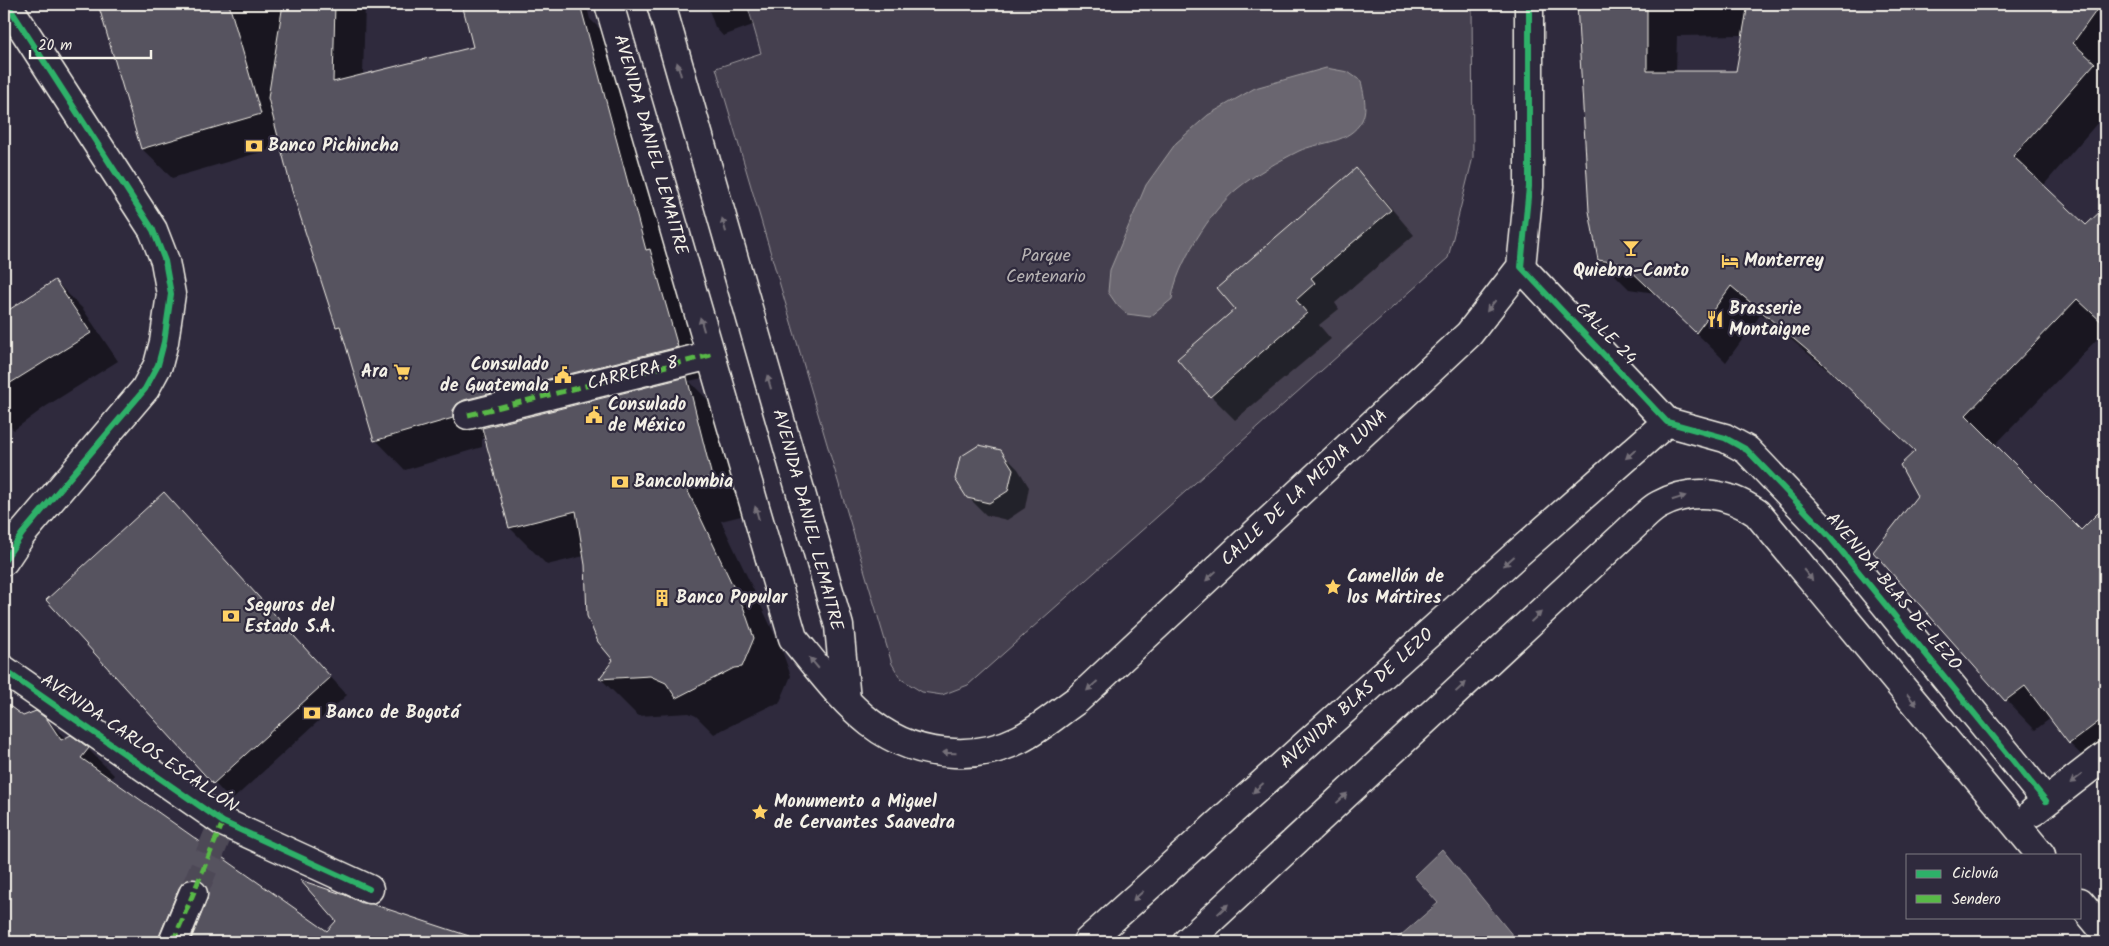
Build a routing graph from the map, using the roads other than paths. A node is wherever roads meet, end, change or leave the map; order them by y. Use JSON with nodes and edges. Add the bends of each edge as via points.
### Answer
{"nodes":[{"id":1,"x":7,"y":4,"type":"edge"},
{"id":2,"x":609,"y":4,"type":"edge"},
{"id":3,"x":661,"y":4,"type":"edge"},
{"id":4,"x":1529,"y":4,"type":"edge"},
{"id":5,"x":1521,"y":267,"type":"junction"},
{"id":6,"x":711,"y":355,"type":"junction"},
{"id":7,"x":468,"y":416,"type":"dead end"},
{"id":8,"x":1667,"y":422,"type":"junction"},
{"id":9,"x":4,"y":561,"type":"edge"},
{"id":10,"x":4,"y":670,"type":"edge"},
{"id":11,"x":846,"y":700,"type":"junction"},
{"id":12,"x":2105,"y":756,"type":"edge"},
{"id":13,"x":2046,"y":801,"type":"junction"},
{"id":14,"x":2017,"y":826,"type":"junction"},
{"id":15,"x":2040,"y":854,"type":"edge"},
{"id":16,"x":369,"y":889,"type":"dead end"},
{"id":17,"x":194,"y":894,"type":"tunnel mouth"},
{"id":18,"x":2082,"y":904,"type":"edge"},
{"id":19,"x":2105,"y":932,"type":"edge"},
{"id":20,"x":174,"y":940,"type":"dead end"},
{"id":21,"x":1087,"y":942,"type":"edge"},
{"id":22,"x":1188,"y":942,"type":"edge"}],
"edges":[{"from":1,"to":9,"type":"main road","via":[[153,230],[165,261],[171,294],[158,365],[145,389],[22,534]]},
{"from":6,"to":2,"type":"main road","name":"AVENIDA DANIEL LEMAITRE","one_way":true},
{"from":11,"to":3,"type":"main road","name":"AVENIDA DANIEL LEMAITRE","one_way":true,"via":[[839,626]]},
{"from":4,"to":5,"type":"main road","via":[[1529,187]]},
{"from":5,"to":8,"type":"main road","name":"CALLE 24"},
{"from":5,"to":11,"type":"main road","name":"CALLE DE LA MEDIA LUNA","one_way":true,"via":[[1470,334],[1077,700],[1020,739],[994,749],[967,754],[921,750],[876,729]]},
{"from":6,"to":7,"type":"main road","name":"CARRERA 8"},
{"from":11,"to":6,"type":"main road","name":"AVENIDA DANIEL LEMAITRE","one_way":true,"via":[[794,638]]},
{"from":8,"to":13,"type":"main road","name":"AVENIDA BLAS DE LEZO","via":[[1724,438],[1747,450],[1830,537]]},
{"from":8,"to":21,"type":"main road","name":"AVENIDA BLAS DE LEZO","one_way":true},
{"from":10,"to":16,"type":"main road","name":"AVENIDA CARLOS ESCALLÓN","via":[[223,822]]},
{"from":12,"to":13,"type":"main road","one_way":true},
{"from":13,"to":14,"type":"main road"},
{"from":14,"to":15,"type":"main road"},
{"from":22,"to":14,"type":"main road","one_way":true,"via":[[1638,522],[1658,506],[1681,496],[1700,493],[1734,500],[1756,513]]},
{"from":17,"to":20,"type":"main road"},
{"from":18,"to":19,"type":"main road"}]}
